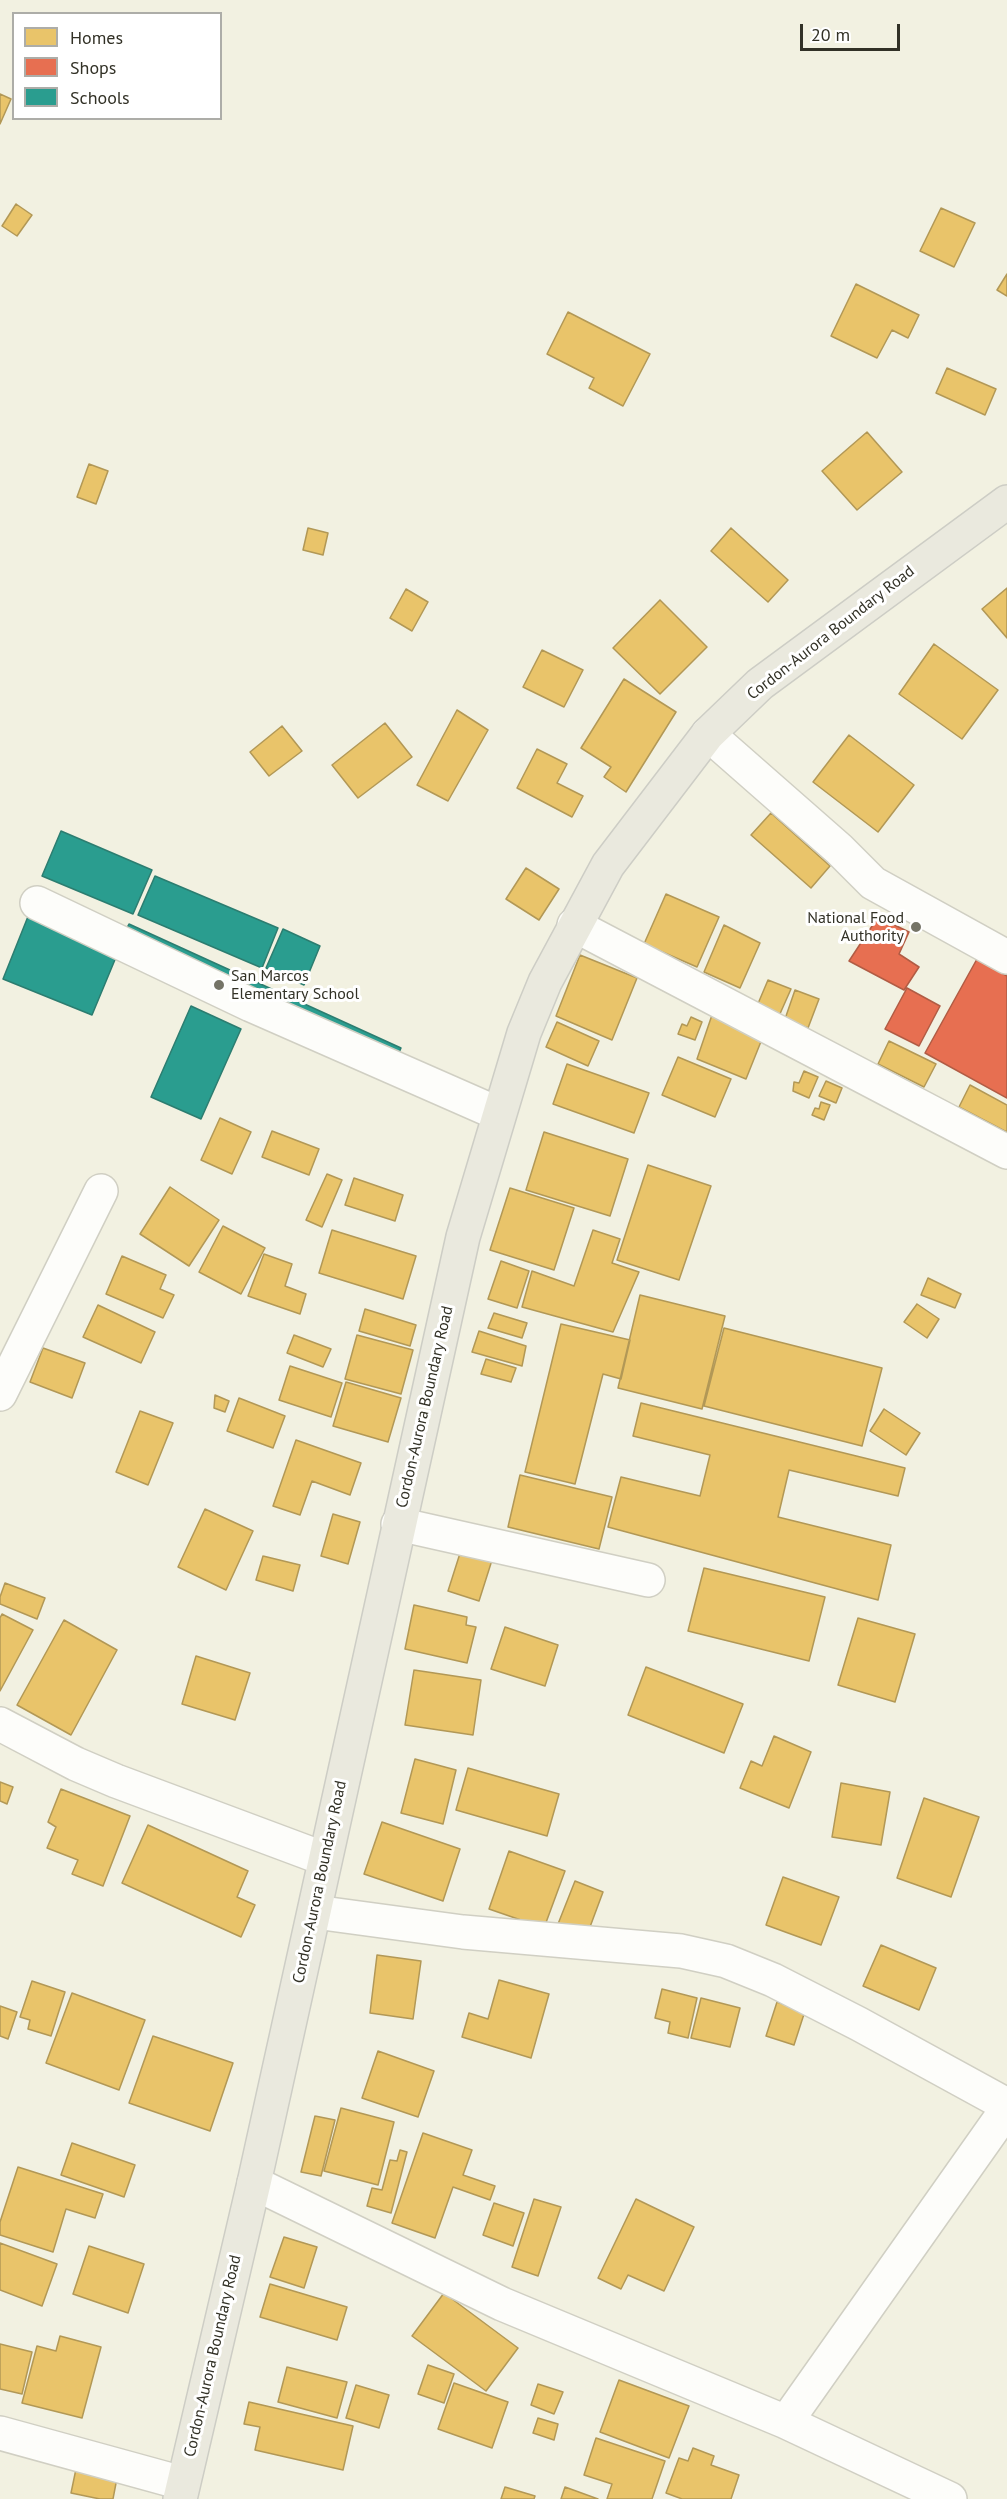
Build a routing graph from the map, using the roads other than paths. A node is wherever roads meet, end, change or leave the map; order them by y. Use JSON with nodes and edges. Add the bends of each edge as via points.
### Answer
{"nodes":[{"id":1,"x":1002,"y":513,"type":"edge"},
{"id":2,"x":708,"y":734,"type":"junction"},
{"id":3,"x":37,"y":903,"type":"dead end"},
{"id":4,"x":574,"y":925,"type":"junction"},
{"id":5,"x":1007,"y":957,"type":"edge"},
{"id":6,"x":499,"y":1114,"type":"junction"},
{"id":7,"x":1007,"y":1152,"type":"edge"},
{"id":8,"x":102,"y":1191,"type":"dead end"},
{"id":9,"x":0,"y":1394,"type":"edge"},
{"id":10,"x":398,"y":1524,"type":"junction"},
{"id":11,"x":648,"y":1580,"type":"dead end"},
{"id":12,"x":0,"y":1724,"type":"edge"},
{"id":13,"x":325,"y":1858,"type":"junction"},
{"id":14,"x":315,"y":1912,"type":"junction"},
{"id":15,"x":1007,"y":2104,"type":"edge"},
{"id":16,"x":1007,"y":2109,"type":"edge"},
{"id":17,"x":254,"y":2183,"type":"junction"},
{"id":18,"x":786,"y":2422,"type":"junction"},
{"id":19,"x":0,"y":2433,"type":"edge"},
{"id":20,"x":181,"y":2491,"type":"edge"},
{"id":21,"x":950,"y":2499,"type":"edge"}],
"edges":[{"from":1,"to":2,"type":"main road","name":"Cordon-Aurora Boundary Road","via":[[760,684]]},
{"from":2,"to":4,"type":"main road","name":"Cordon-Aurora Boundary Road","via":[[608,865]]},
{"from":2,"to":5,"type":"street","via":[[873,883]]},
{"from":3,"to":6,"type":"street","via":[[252,1005]]},
{"from":4,"to":6,"type":"main road","name":"Cordon-Aurora Boundary Road","via":[[524,1033]]},
{"from":4,"to":7,"type":"street"},
{"from":6,"to":10,"type":"main road","name":"Cordon-Aurora Boundary Road","via":[[463,1237]]},
{"from":8,"to":9,"type":"street"},
{"from":10,"to":11,"type":"street"},
{"from":10,"to":13,"type":"main road","name":"Cordon-Aurora Boundary Road"},
{"from":12,"to":13,"type":"street","via":[[116,1781]]},
{"from":13,"to":14,"type":"main road","name":"Cordon-Aurora Boundary Road"},
{"from":14,"to":15,"type":"street","via":[[463,1932],[681,1951],[726,1961],[773,1980]]},
{"from":14,"to":17,"type":"main road","name":"Cordon-Aurora Boundary Road"},
{"from":16,"to":18,"type":"street"},
{"from":17,"to":18,"type":"street","via":[[502,2304]]},
{"from":17,"to":20,"type":"main road","name":"Cordon-Aurora Boundary Road"},
{"from":18,"to":21,"type":"street"},
{"from":19,"to":20,"type":"street"}]}
